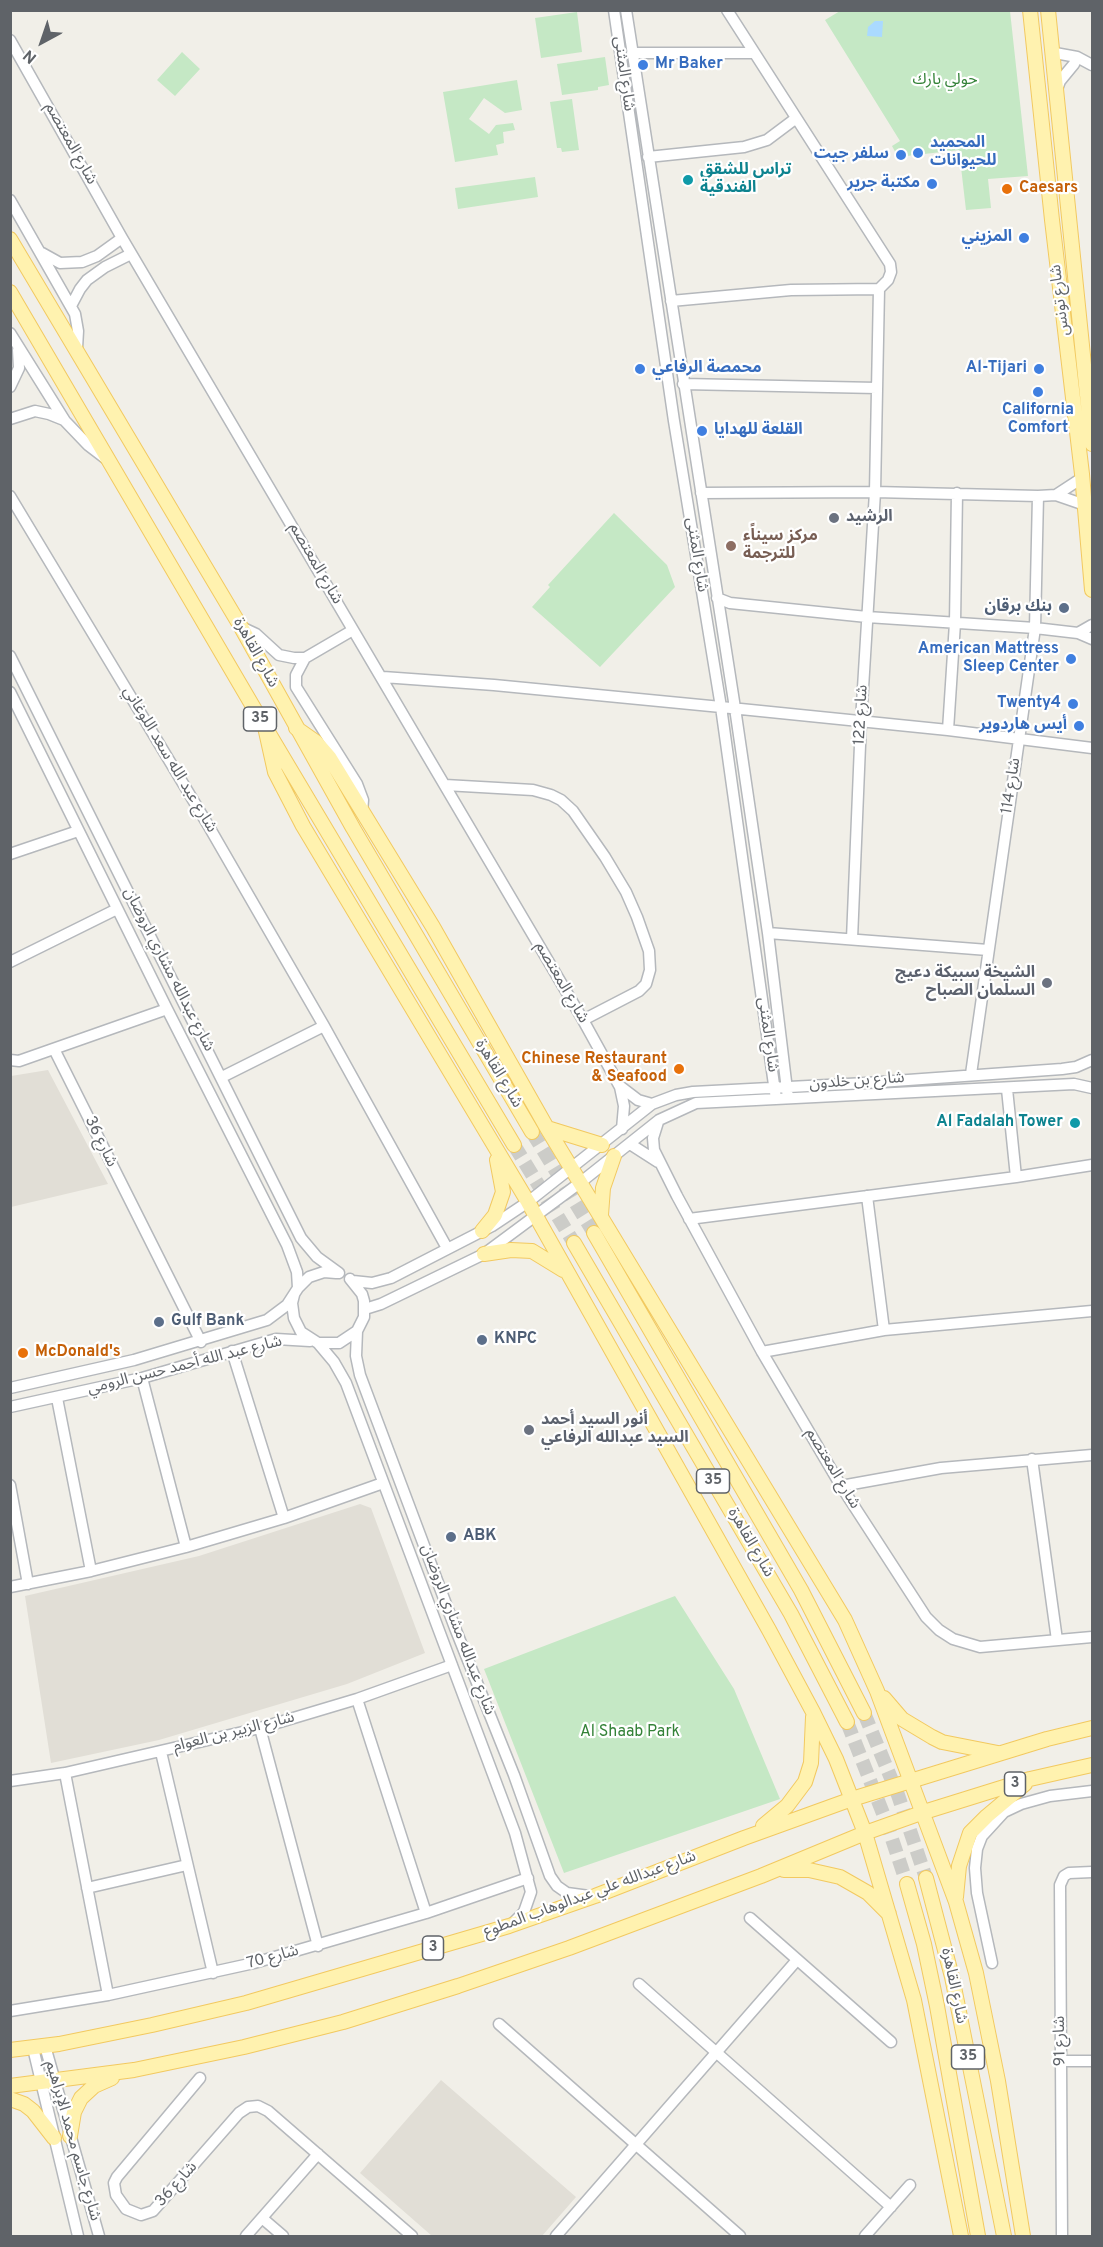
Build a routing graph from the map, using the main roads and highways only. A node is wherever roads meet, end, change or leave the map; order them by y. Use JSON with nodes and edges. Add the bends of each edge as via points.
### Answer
{"nodes":[{"id":1,"x":1030,"y":10,"type":"edge"},
{"id":2,"x":1048,"y":10,"type":"edge"},
{"id":3,"x":11,"y":238,"type":"edge"},
{"id":4,"x":10,"y":291,"type":"edge"},
{"id":5,"x":1092,"y":444,"type":"edge"},
{"id":6,"x":1092,"y":590,"type":"edge"},
{"id":7,"x":265,"y":727,"type":"junction"},
{"id":8,"x":296,"y":728,"type":"junction"},
{"id":9,"x":547,"y":1128,"type":"junction"},
{"id":10,"x":532,"y":1132,"type":"tunnel mouth"},
{"id":11,"x":602,"y":1144,"type":"road end"},
{"id":12,"x":514,"y":1145,"type":"tunnel mouth"},
{"id":13,"x":493,"y":1146,"type":"junction"},
{"id":14,"x":614,"y":1156,"type":"road end"},
{"id":15,"x":601,"y":1215,"type":"junction"},
{"id":16,"x":483,"y":1231,"type":"road end"},
{"id":17,"x":594,"y":1233,"type":"tunnel mouth"},
{"id":18,"x":574,"y":1243,"type":"tunnel mouth"},
{"id":19,"x":484,"y":1254,"type":"road end"},
{"id":20,"x":567,"y":1273,"type":"junction"},
{"id":21,"x":878,"y":1691,"type":"junction"},
{"id":22,"x":813,"y":1712,"type":"junction"},
{"id":23,"x":864,"y":1713,"type":"tunnel mouth"},
{"id":24,"x":847,"y":1722,"type":"tunnel mouth"},
{"id":25,"x":1092,"y":1728,"type":"edge"},
{"id":26,"x":1000,"y":1753,"type":"junction"},
{"id":27,"x":1092,"y":1765,"type":"edge"},
{"id":28,"x":1030,"y":1779,"type":"junction"},
{"id":29,"x":912,"y":1780,"type":"junction"},
{"id":30,"x":852,"y":1799,"type":"junction"},
{"id":31,"x":924,"y":1812,"type":"junction"},
{"id":32,"x":865,"y":1833,"type":"junction"},
{"id":33,"x":744,"y":1838,"type":"junction"},
{"id":34,"x":761,"y":1876,"type":"junction"},
{"id":35,"x":926,"y":1878,"type":"tunnel mouth"},
{"id":36,"x":907,"y":1884,"type":"tunnel mouth"},
{"id":37,"x":956,"y":1902,"type":"junction"},
{"id":38,"x":891,"y":1915,"type":"junction"},
{"id":39,"x":10,"y":2050,"type":"edge"},
{"id":40,"x":134,"y":2070,"type":"junction"},
{"id":41,"x":10,"y":2086,"type":"edge"},
{"id":42,"x":10,"y":2099,"type":"edge"},
{"id":43,"x":70,"y":2136,"type":"road end"},
{"id":44,"x":54,"y":2138,"type":"road end"},
{"id":45,"x":961,"y":2236,"type":"edge"},
{"id":46,"x":978,"y":2236,"type":"edge"},
{"id":47,"x":1004,"y":2236,"type":"edge"},
{"id":48,"x":1023,"y":2236,"type":"edge"}],
"edges":[{"from":1,"to":6,"type":"main road","name":"شارع تونس"},
{"from":2,"to":5,"type":"main road","name":"شارع تونس"},
{"from":3,"to":8,"type":"main road","name":"شارع القاهرة","number":"35","via":[[241,627]]},
{"from":4,"to":7,"type":"main road","name":"شارع القاهرة","number":"35"},
{"from":7,"to":12,"type":"main road","name":"شارع القاهرة","number":"35"},
{"from":7,"to":13,"type":"main road","via":[[273,764],[290,802]]},
{"from":8,"to":9,"type":"main road","via":[[323,750],[363,812]]},
{"from":8,"to":10,"type":"main road","name":"شارع القاهرة","number":"35"},
{"from":9,"to":11,"type":"main road"},
{"from":9,"to":15,"type":"main road"},
{"from":13,"to":16,"type":"main road","via":[[503,1192],[495,1215]]},
{"from":13,"to":20,"type":"main road"},
{"from":14,"to":15,"type":"main road","via":[[603,1188]]},
{"from":15,"to":21,"type":"main road","via":[[845,1620]]},
{"from":17,"to":23,"type":"main road","name":"شارع القاهرة","number":"35","via":[[801,1590]]},
{"from":18,"to":24,"type":"main road","name":"شارع القاهرة","number":"35","via":[[776,1587]]},
{"from":19,"to":20,"type":"main road","via":[[532,1251]]},
{"from":20,"to":22,"type":"main road"},
{"from":21,"to":26,"type":"main road","via":[[902,1719],[919,1731],[942,1742]]},
{"from":21,"to":29,"type":"main road"},
{"from":22,"to":30,"type":"main road"},
{"from":22,"to":33,"type":"main road","via":[[811,1763],[805,1782],[781,1813]]},
{"from":25,"to":26,"type":"main road","name":"شارع عبدالله علي عبدالوهاب المطوع","number":"3"},
{"from":26,"to":29,"type":"main road","name":"شارع عبدالله علي عبدالوهاب المطوع","number":"3"},
{"from":27,"to":28,"type":"main road","number":"3"},
{"from":28,"to":31,"type":"main road","number":"3"},
{"from":28,"to":37,"type":"main road","via":[[970,1833],[958,1866]]},
{"from":29,"to":30,"type":"main road","name":"شارع عبدالله علي عبدالوهاب المطوع","number":"3"},
{"from":29,"to":31,"type":"main road"},
{"from":30,"to":32,"type":"main road"},
{"from":30,"to":33,"type":"main road","name":"شارع عبدالله علي عبدالوهاب المطوع","number":"3"},
{"from":31,"to":32,"type":"main road","number":"3"},
{"from":31,"to":37,"type":"main road"},
{"from":32,"to":34,"type":"main road","number":"3"},
{"from":32,"to":38,"type":"main road"},
{"from":33,"to":39,"type":"main road","name":"شارع عبدالله علي عبدالوهاب المطوع","number":"3","via":[[509,1926],[246,2003],[152,2025]]},
{"from":34,"to":38,"type":"main road","via":[[793,1869],[825,1872],[854,1884]]},
{"from":34,"to":40,"type":"main road","number":"3","via":[[547,1956],[343,2022]]},
{"from":35,"to":47,"type":"main road","name":"شارع القاهرة","number":"35","via":[[952,1977]]},
{"from":36,"to":46,"type":"main road","name":"شارع القاهرة","number":"35","via":[[936,1996]]},
{"from":37,"to":48,"type":"main road","via":[[976,1973],[998,2081]]},
{"from":38,"to":45,"type":"main road","via":[[915,2000]]},
{"from":40,"to":41,"type":"main road","number":"3"},
{"from":40,"to":43,"type":"main road","via":[[99,2082],[85,2093],[76,2107]]},
{"from":42,"to":44,"type":"main road","via":[[33,2111]]}]}
